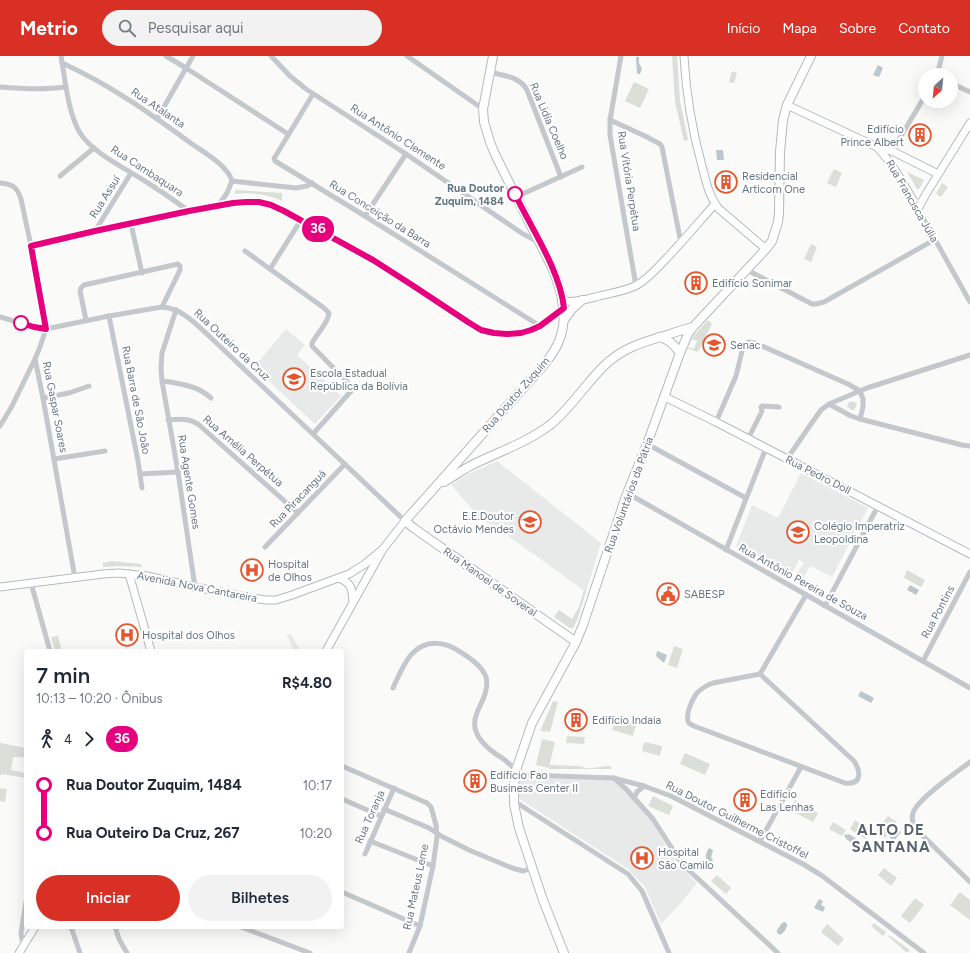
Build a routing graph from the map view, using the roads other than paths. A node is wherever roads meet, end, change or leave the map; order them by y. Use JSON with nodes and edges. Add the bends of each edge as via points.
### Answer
{"nodes":[{"id":1,"x":61,"y":56,"type":"edge"},
{"id":2,"x":166,"y":56,"type":"edge"},
{"id":3,"x":193,"y":56,"type":"edge"},
{"id":4,"x":271,"y":56,"type":"edge"},
{"id":5,"x":407,"y":56,"type":"edge"},
{"id":6,"x":493,"y":56,"type":"edge"},
{"id":7,"x":622,"y":56,"type":"edge"},
{"id":8,"x":684,"y":56,"type":"edge"},
{"id":9,"x":811,"y":56,"type":"edge"},
{"id":10,"x":942,"y":56,"type":"edge"},
{"id":11,"x":62,"y":63,"type":"junction"},
{"id":12,"x":186,"y":68,"type":"junction"},
{"id":13,"x":939,"y":68,"type":"edge"},
{"id":14,"x":490,"y":72,"type":"junction"},
{"id":15,"x":958,"y":86,"type":"edge"},
{"id":16,"x":0,"y":87,"type":"edge"},
{"id":17,"x":66,"y":87,"type":"junction"},
{"id":18,"x":970,"y":92,"type":"edge"},
{"id":19,"x":313,"y":94,"type":"junction"},
{"id":20,"x":787,"y":105,"type":"junction"},
{"id":21,"x":918,"y":108,"type":"edge"},
{"id":22,"x":483,"y":109,"type":"junction"},
{"id":23,"x":157,"y":119,"type":"junction"},
{"id":24,"x":610,"y":120,"type":"junction"},
{"id":25,"x":970,"y":123,"type":"edge"},
{"id":26,"x":288,"y":134,"type":"junction"},
{"id":27,"x":877,"y":147,"type":"junction"},
{"id":28,"x":94,"y":148,"type":"junction"},
{"id":29,"x":892,"y":151,"type":"junction"},
{"id":30,"x":406,"y":154,"type":"junction"},
{"id":31,"x":904,"y":157,"type":"junction"},
{"id":32,"x":582,"y":167,"type":"dead end"},
{"id":33,"x":894,"y":168,"type":"junction"},
{"id":34,"x":131,"y":173,"type":"junction"},
{"id":35,"x":938,"y":174,"type":"junction"},
{"id":36,"x":60,"y":176,"type":"dead end"},
{"id":37,"x":561,"y":177,"type":"junction"},
{"id":38,"x":232,"y":181,"type":"junction"},
{"id":39,"x":0,"y":183,"type":"edge"},
{"id":40,"x":312,"y":183,"type":"junction"},
{"id":41,"x":516,"y":197,"type":"junction"},
{"id":42,"x":715,"y":204,"type":"junction"},
{"id":43,"x":218,"y":206,"type":"junction"},
{"id":44,"x":918,"y":209,"type":"junction"},
{"id":45,"x":189,"y":211,"type":"junction"},
{"id":46,"x":365,"y":216,"type":"junction"},
{"id":47,"x":301,"y":220,"type":"junction"},
{"id":48,"x":131,"y":224,"type":"junction"},
{"id":49,"x":95,"y":231,"type":"junction"},
{"id":50,"x":934,"y":240,"type":"junction"},
{"id":51,"x":539,"y":242,"type":"junction"},
{"id":52,"x":681,"y":243,"type":"junction"},
{"id":53,"x":31,"y":246,"type":"junction"},
{"id":54,"x":766,"y":249,"type":"junction"},
{"id":55,"x":245,"y":251,"type":"dead end"},
{"id":56,"x":270,"y":269,"type":"junction"},
{"id":57,"x":747,"y":270,"type":"junction"},
{"id":58,"x":142,"y":273,"type":"junction"},
{"id":59,"x":636,"y":286,"type":"junction"},
{"id":60,"x":582,"y":300,"type":"junction"},
{"id":61,"x":970,"y":302,"type":"edge"},
{"id":62,"x":563,"y":304,"type":"junction"},
{"id":63,"x":162,"y":307,"type":"junction"},
{"id":64,"x":176,"y":310,"type":"junction"},
{"id":65,"x":110,"y":316,"type":"junction"},
{"id":66,"x":0,"y":317,"type":"edge"},
{"id":67,"x":86,"y":320,"type":"junction"},
{"id":68,"x":564,"y":321,"type":"junction"},
{"id":69,"x":540,"y":326,"type":"junction"},
{"id":70,"x":693,"y":327,"type":"junction"},
{"id":71,"x":46,"y":329,"type":"junction"},
{"id":72,"x":658,"y":337,"type":"junction"},
{"id":73,"x":680,"y":353,"type":"junction"},
{"id":74,"x":970,"y":355,"type":"edge"},
{"id":75,"x":35,"y":359,"type":"junction"},
{"id":76,"x":162,"y":381,"type":"junction"},
{"id":77,"x":88,"y":386,"type":"dead end"},
{"id":78,"x":860,"y":391,"type":"junction"},
{"id":79,"x":665,"y":397,"type":"junction"},
{"id":80,"x":44,"y":398,"type":"junction"},
{"id":81,"x":211,"y":398,"type":"dead end"},
{"id":82,"x":829,"y":404,"type":"junction"},
{"id":83,"x":780,"y":407,"type":"dead end"},
{"id":84,"x":860,"y":419,"type":"junction"},
{"id":85,"x":168,"y":420,"type":"junction"},
{"id":86,"x":716,"y":422,"type":"junction"},
{"id":87,"x":0,"y":426,"type":"edge"},
{"id":88,"x":313,"y":434,"type":"junction"},
{"id":89,"x":748,"y":438,"type":"junction"},
{"id":90,"x":647,"y":444,"type":"junction"},
{"id":91,"x":970,"y":446,"type":"edge"},
{"id":92,"x":766,"y":448,"type":"junction"},
{"id":93,"x":105,"y":451,"type":"dead end"},
{"id":94,"x":787,"y":458,"type":"junction"},
{"id":95,"x":54,"y":459,"type":"junction"},
{"id":96,"x":345,"y":464,"type":"junction"},
{"id":97,"x":178,"y":472,"type":"junction"},
{"id":98,"x":140,"y":474,"type":"junction"},
{"id":99,"x":439,"y":483,"type":"junction"},
{"id":100,"x":142,"y":488,"type":"dead end"},
{"id":101,"x":627,"y":493,"type":"junction"},
{"id":102,"x":746,"y":498,"type":"junction"},
{"id":103,"x":878,"y":506,"type":"junction"},
{"id":104,"x":298,"y":513,"type":"junction"},
{"id":105,"x":405,"y":521,"type":"junction"},
{"id":106,"x":265,"y":547,"type":"dead end"},
{"id":107,"x":383,"y":549,"type":"junction"},
{"id":108,"x":726,"y":550,"type":"junction"},
{"id":109,"x":970,"y":554,"type":"edge"},
{"id":110,"x":970,"y":572,"type":"edge"},
{"id":111,"x":129,"y":574,"type":"junction"},
{"id":112,"x":146,"y":576,"type":"junction"},
{"id":113,"x":75,"y":578,"type":"junction"},
{"id":114,"x":339,"y":578,"type":"junction"},
{"id":115,"x":31,"y":583,"type":"junction"},
{"id":116,"x":132,"y":586,"type":"junction"},
{"id":117,"x":0,"y":587,"type":"edge"},
{"id":118,"x":195,"y":587,"type":"junction"},
{"id":119,"x":806,"y":595,"type":"junction"},
{"id":120,"x":353,"y":602,"type":"junction"},
{"id":121,"x":825,"y":606,"type":"junction"},
{"id":122,"x":576,"y":642,"type":"junction"},
{"id":123,"x":49,"y":649,"type":"edge"},
{"id":124,"x":150,"y":649,"type":"edge"},
{"id":125,"x":327,"y":649,"type":"edge"},
{"id":126,"x":923,"y":661,"type":"junction"},
{"id":127,"x":760,"y":674,"type":"junction"},
{"id":128,"x":392,"y":688,"type":"dead end"},
{"id":129,"x":970,"y":688,"type":"edge"},
{"id":130,"x":970,"y":762,"type":"edge"},
{"id":131,"x":344,"y":767,"type":"edge"},
{"id":132,"x":801,"y":767,"type":"junction"},
{"id":133,"x":516,"y":770,"type":"junction"},
{"id":134,"x":613,"y":778,"type":"junction"},
{"id":135,"x":644,"y":786,"type":"junction"},
{"id":136,"x":394,"y":788,"type":"junction"},
{"id":137,"x":634,"y":798,"type":"junction"},
{"id":138,"x":344,"y":800,"type":"edge"},
{"id":139,"x":514,"y":801,"type":"junction"},
{"id":140,"x":384,"y":809,"type":"junction"},
{"id":141,"x":381,"y":816,"type":"junction"},
{"id":142,"x":437,"y":832,"type":"junction"},
{"id":143,"x":760,"y":841,"type":"junction"},
{"id":144,"x":370,"y":842,"type":"junction"},
{"id":145,"x":365,"y":854,"type":"dead end"},
{"id":146,"x":433,"y":866,"type":"junction"},
{"id":147,"x":532,"y":868,"type":"junction"},
{"id":148,"x":970,"y":882,"type":"edge"},
{"id":149,"x":344,"y":893,"type":"edge"},
{"id":150,"x":24,"y":921,"type":"edge"},
{"id":151,"x":420,"y":926,"type":"junction"},
{"id":152,"x":34,"y":929,"type":"edge"},
{"id":153,"x":71,"y":929,"type":"edge"},
{"id":154,"x":116,"y":929,"type":"edge"},
{"id":155,"x":247,"y":929,"type":"edge"},
{"id":156,"x":21,"y":950,"type":"edge"},
{"id":157,"x":80,"y":953,"type":"edge"},
{"id":158,"x":127,"y":953,"type":"edge"},
{"id":159,"x":307,"y":953,"type":"edge"},
{"id":160,"x":409,"y":953,"type":"edge"},
{"id":161,"x":564,"y":953,"type":"edge"},
{"id":162,"x":668,"y":953,"type":"edge"},
{"id":163,"x":778,"y":953,"type":"edge"},
{"id":164,"x":924,"y":953,"type":"edge"}],
"edges":[{"from":1,"to":11,"type":"street","name":"Rua Cambaquara"},
{"from":2,"to":12,"type":"street"},
{"from":3,"to":12,"type":"street"},
{"from":4,"to":19,"type":"street","name":"Rua Antônio Clemente"},
{"from":5,"to":22,"type":"street"},
{"from":6,"to":14,"type":"main road","name":"Rua Doutor Zuquim"},
{"from":7,"to":24,"type":"street","name":"Rua Vitória Perpétua"},
{"from":8,"to":42,"type":"street","via":[[696,145],[708,189]]},
{"from":9,"to":20,"type":"main road","name":"Rua Voluntários da Pátria"},
{"from":10,"to":13,"type":"street"},
{"from":11,"to":17,"type":"street","name":"Rua Cambaquara"},
{"from":11,"to":23,"type":"street","name":"Rua Atalanta","via":[[126,98]]},
{"from":12,"to":23,"type":"street"},
{"from":12,"to":26,"type":"street"},
{"from":14,"to":22,"type":"main road","name":"Rua Doutor Zuquim"},
{"from":14,"to":37,"type":"street","name":"Rua Lidía Coelho","via":[[517,80],[524,85]]},
{"from":15,"to":18,"type":"street"},
{"from":16,"to":17,"type":"street","via":[[36,90]]},
{"from":17,"to":28,"type":"street","name":"Rua Cambaquara","via":[[75,123],[86,141]]},
{"from":19,"to":26,"type":"street","name":"Rua Conceição da Barra"},
{"from":19,"to":30,"type":"street","name":"Rua Antônio Clemente"},
{"from":20,"to":27,"type":"street","name":"Rua Francisca Júlia"},
{"from":20,"to":54,"type":"main road","name":"Rua Voluntários da Pátria","via":[[782,128],[778,222]]},
{"from":21,"to":29,"type":"street"},
{"from":22,"to":41,"type":"main road","name":"Rua Doutor Zuquim","via":[[490,142]]},
{"from":23,"to":38,"type":"street","name":"Rua Atalanta","via":[[220,165],[229,173]]},
{"from":24,"to":52,"type":"street","via":[[662,147]]},
{"from":24,"to":59,"type":"street","name":"Rua Vitória Perpétua"},
{"from":25,"to":35,"type":"street"},
{"from":26,"to":40,"type":"street","name":"Rua Conceição da Barra","via":[[274,160]]},
{"from":27,"to":29,"type":"street"},
{"from":27,"to":33,"type":"street","name":"Rua Francisca Júlia"},
{"from":28,"to":34,"type":"street","name":"Rua Cambaquara"},
{"from":28,"to":36,"type":"street"},
{"from":29,"to":31,"type":"street"},
{"from":30,"to":46,"type":"street"},
{"from":30,"to":51,"type":"street","name":"Rua Antônio Clemente","via":[[523,234]]},
{"from":31,"to":33,"type":"street"},
{"from":31,"to":35,"type":"street"},
{"from":32,"to":37,"type":"street"},
{"from":33,"to":44,"type":"street","name":"Rua Francisca Júlia"},
{"from":34,"to":45,"type":"street","name":"Rua Cambaquara"},
{"from":34,"to":49,"type":"street","name":"Rua Assuí"},
{"from":35,"to":44,"type":"street"},
{"from":37,"to":41,"type":"street","name":"Rua Lidía Coelho"},
{"from":38,"to":40,"type":"street","via":[[296,188]]},
{"from":38,"to":43,"type":"street"},
{"from":39,"to":53,"type":"street","name":"Rua Gaspar Soares","via":[[15,187],[19,193]]},
{"from":40,"to":46,"type":"street","name":"Rua Conceição da Barra"},
{"from":41,"to":51,"type":"main road","name":"Rua Doutor Zuquim"},
{"from":42,"to":52,"type":"street"},
{"from":42,"to":54,"type":"street"},
{"from":43,"to":45,"type":"street"},
{"from":43,"to":47,"type":"street","via":[[259,202]]},
{"from":44,"to":50,"type":"street","name":"Rua Francisca Júlia"},
{"from":45,"to":48,"type":"street"},
{"from":46,"to":69,"type":"street","name":"Rua Conceição da Barra"},
{"from":47,"to":56,"type":"street"},
{"from":47,"to":69,"type":"street","via":[[373,260],[481,330],[507,334],[521,333]]},
{"from":48,"to":49,"type":"street"},
{"from":48,"to":58,"type":"street"},
{"from":49,"to":53,"type":"street"},
{"from":50,"to":57,"type":"street","via":[[824,302],[816,304]]},
{"from":50,"to":61,"type":"street","name":"Rua Francisca Júlia"},
{"from":51,"to":62,"type":"main road","name":"Rua Doutor Zuquim","via":[[561,290]]},
{"from":52,"to":59,"type":"street","via":[[651,275]]},
{"from":53,"to":71,"type":"street","name":"Rua Gaspar Soares"},
{"from":54,"to":57,"type":"main road","name":"Rua Voluntários da Pátria"},
{"from":55,"to":56,"type":"street"},
{"from":56,"to":88,"type":"street","via":[[329,313],[312,346],[352,388]]},
{"from":57,"to":70,"type":"main road","name":"Rua Voluntários da Pátria"},
{"from":58,"to":63,"type":"street","via":[[178,264],[180,266]]},
{"from":58,"to":67,"type":"street","via":[[82,286],[80,291]]},
{"from":59,"to":60,"type":"street"},
{"from":60,"to":62,"type":"street"},
{"from":60,"to":68,"type":"main road"},
{"from":62,"to":68,"type":"main road","name":"Rua Doutor Zuquim"},
{"from":62,"to":69,"type":"street"},
{"from":63,"to":64,"type":"street","name":"Rua Outeiro da Cruz"},
{"from":63,"to":65,"type":"street","name":"Rua Outeiro da Cruz"},
{"from":64,"to":76,"type":"street","name":"Rua Agente Gomes","via":[[162,353]]},
{"from":64,"to":88,"type":"street","name":"Rua Outeiro da Cruz","via":[[208,335]]},
{"from":65,"to":67,"type":"street","name":"Rua Outeiro da Cruz"},
{"from":65,"to":98,"type":"street","name":"Rua Barra de São João"},
{"from":66,"to":71,"type":"street","name":"Rua Outeiro da Cruz"},
{"from":67,"to":71,"type":"street","name":"Rua Outeiro da Cruz"},
{"from":68,"to":99,"type":"main road","name":"Rua Doutor Zuquim","via":[[558,344],[547,361]]},
{"from":70,"to":72,"type":"main road"},
{"from":70,"to":73,"type":"main road","name":"Rua Voluntários da Pátria"},
{"from":71,"to":75,"type":"street","name":"Rua Gaspar Soares"},
{"from":72,"to":73,"type":"main road","via":[[672,343]]},
{"from":72,"to":99,"type":"main road","via":[[633,346],[614,357],[561,414],[535,435]]},
{"from":73,"to":79,"type":"main road","name":"Rua Voluntários da Pátria"},
{"from":74,"to":78,"type":"street"},
{"from":75,"to":80,"type":"street","name":"Rua Gaspar Soares"},
{"from":75,"to":87,"type":"street"},
{"from":76,"to":81,"type":"street","via":[[192,387]]},
{"from":76,"to":85,"type":"street","name":"Rua Agente Gomes"},
{"from":77,"to":80,"type":"street"},
{"from":78,"to":82,"type":"street"},
{"from":78,"to":84,"type":"street","via":[[864,402]]},
{"from":78,"to":86,"type":"street","via":[[768,348],[748,342],[743,347],[736,376]]},
{"from":79,"to":86,"type":"street","name":"Rua Pedro Doll"},
{"from":79,"to":90,"type":"main road","name":"Rua Voluntários da Pátria"},
{"from":80,"to":95,"type":"street","name":"Rua Gaspar Soares"},
{"from":82,"to":84,"type":"street"},
{"from":82,"to":94,"type":"street","via":[[821,410]]},
{"from":83,"to":89,"type":"street","via":[[762,406],[762,411]]},
{"from":84,"to":91,"type":"street"},
{"from":85,"to":97,"type":"street","name":"Rua Agente Gomes"},
{"from":85,"to":104,"type":"street","name":"Rua Amélia Perpétua","via":[[186,419],[198,424]]},
{"from":86,"to":89,"type":"street","name":"Rua Pedro Doll"},
{"from":88,"to":96,"type":"street","name":"Rua Outeiro da Cruz"},
{"from":89,"to":92,"type":"street","name":"Rua Pedro Doll"},
{"from":90,"to":101,"type":"main road","name":"Rua Voluntários da Pátria"},
{"from":90,"to":102,"type":"street"},
{"from":92,"to":94,"type":"street","name":"Rua Pedro Doll"},
{"from":92,"to":102,"type":"street"},
{"from":93,"to":95,"type":"street"},
{"from":94,"to":103,"type":"street","name":"Rua Pedro Doll"},
{"from":95,"to":113,"type":"street","name":"Rua Gaspar Soares"},
{"from":96,"to":104,"type":"street","name":"Rua Piracanguá"},
{"from":96,"to":105,"type":"street","name":"Rua Outeiro da Cruz"},
{"from":97,"to":98,"type":"street"},
{"from":97,"to":118,"type":"street","name":"Rua Agente Gomes"},
{"from":98,"to":100,"type":"street","name":"Rua Barra de São João"},
{"from":99,"to":105,"type":"main road","name":"Rua Doutor Zuquim"},
{"from":101,"to":108,"type":"street","name":"Rua Antônio Pereira de Souza"},
{"from":101,"to":122,"type":"main road","name":"Rua Voluntários da Pátria"},
{"from":102,"to":108,"type":"street"},
{"from":103,"to":109,"type":"street","name":"Rua Pedro Doll"},
{"from":103,"to":121,"type":"street"},
{"from":104,"to":106,"type":"street","name":"Rua Piracanguá"},
{"from":105,"to":107,"type":"street","name":"Rua Doutor Zuquim"},
{"from":105,"to":122,"type":"main road","name":"Rua Manoel de Soveral"},
{"from":107,"to":114,"type":"street","name":"Avenida Nova Cantareira","via":[[357,570]]},
{"from":107,"to":120,"type":"street","name":"Rua Doutor Zuquim"},
{"from":108,"to":119,"type":"street","name":"Rua Antônio Pereira de Souza"},
{"from":110,"to":126,"type":"street","name":"Rua Pontins"},
{"from":111,"to":112,"type":"street","name":"Avenida Nova Cantareira"},
{"from":111,"to":113,"type":"street","name":"Avenida Nova Cantareira","via":[[113,573]]},
{"from":111,"to":116,"type":"street"},
{"from":112,"to":116,"type":"street","via":[[139,578]]},
{"from":112,"to":118,"type":"street","name":"Avenida Nova Cantareira"},
{"from":113,"to":115,"type":"street","name":"Avenida Nova Cantareira"},
{"from":114,"to":118,"type":"street","name":"Avenida Nova Cantareira","via":[[276,600]]},
{"from":114,"to":120,"type":"street","via":[[351,587]]},
{"from":115,"to":117,"type":"street","name":"Avenida Nova Cantareira"},
{"from":115,"to":123,"type":"street"},
{"from":116,"to":124,"type":"street"},
{"from":119,"to":121,"type":"street","name":"Rua Antônio Pereira de Souza"},
{"from":119,"to":127,"type":"street"},
{"from":120,"to":125,"type":"street","name":"Rua Doutor Zuquim"},
{"from":121,"to":126,"type":"street","name":"Rua Antônio Pereira de Souza"},
{"from":122,"to":133,"type":"main road","name":"Rua Voluntários da Pátria","via":[[532,723]]},
{"from":126,"to":129,"type":"street","name":"Rua Antônio Pereira de Souza"},
{"from":127,"to":132,"type":"street","via":[[854,761],[860,774],[857,781],[849,784]]},
{"from":127,"to":132,"type":"street","via":[[707,685],[693,700],[688,715],[689,723]]},
{"from":128,"to":133,"type":"street","via":[[403,666],[418,648],[441,643],[461,652],[477,664],[486,678],[485,693],[475,720],[476,733],[491,751]]},
{"from":130,"to":148,"type":"street","via":[[922,800],[912,817],[915,828]]},
{"from":131,"to":136,"type":"street"},
{"from":132,"to":143,"type":"street"},
{"from":133,"to":134,"type":"street","name":"Rua Doutor Guilherme Cristoffel","via":[[527,775]]},
{"from":133,"to":139,"type":"main road","name":"Rua Voluntários da Pátria"},
{"from":134,"to":135,"type":"street","name":"Rua Doutor Guilherme Cristoffel"},
{"from":134,"to":137,"type":"street"},
{"from":135,"to":137,"type":"street"},
{"from":135,"to":143,"type":"street","name":"Rua Doutor Guilherme Cristoffel","via":[[671,796]]},
{"from":136,"to":140,"type":"street","name":"Rua Toranja"},
{"from":136,"to":142,"type":"street","name":"Rua Mateus Leme","via":[[431,807]]},
{"from":137,"to":163,"type":"street","via":[[653,819],[682,864]]},
{"from":138,"to":141,"type":"street"},
{"from":139,"to":147,"type":"main road","name":"Rua Voluntários da Pátria","via":[[519,828]]},
{"from":139,"to":162,"type":"street","via":[[628,874],[642,891]]},
{"from":140,"to":141,"type":"street","name":"Rua Toranja"},
{"from":140,"to":142,"type":"street"},
{"from":141,"to":144,"type":"street","name":"Rua Toranja"},
{"from":142,"to":146,"type":"street","name":"Rua Mateus Leme"},
{"from":142,"to":147,"type":"street","via":[[469,850],[512,868],[523,871]]},
{"from":143,"to":164,"type":"street","name":"Rua Doutor Guilherme Cristoffel","via":[[821,875]]},
{"from":144,"to":145,"type":"street","name":"Rua Toranja"},
{"from":144,"to":146,"type":"street"},
{"from":146,"to":151,"type":"street","name":"Rua Mateus Leme"},
{"from":147,"to":161,"type":"main road","name":"Rua Voluntários da Pátria"},
{"from":149,"to":151,"type":"street"},
{"from":150,"to":156,"type":"street"},
{"from":151,"to":160,"type":"street","name":"Rua Mateus Leme"},
{"from":152,"to":156,"type":"street"},
{"from":153,"to":157,"type":"street"},
{"from":154,"to":158,"type":"street"},
{"from":155,"to":159,"type":"street"}]}
